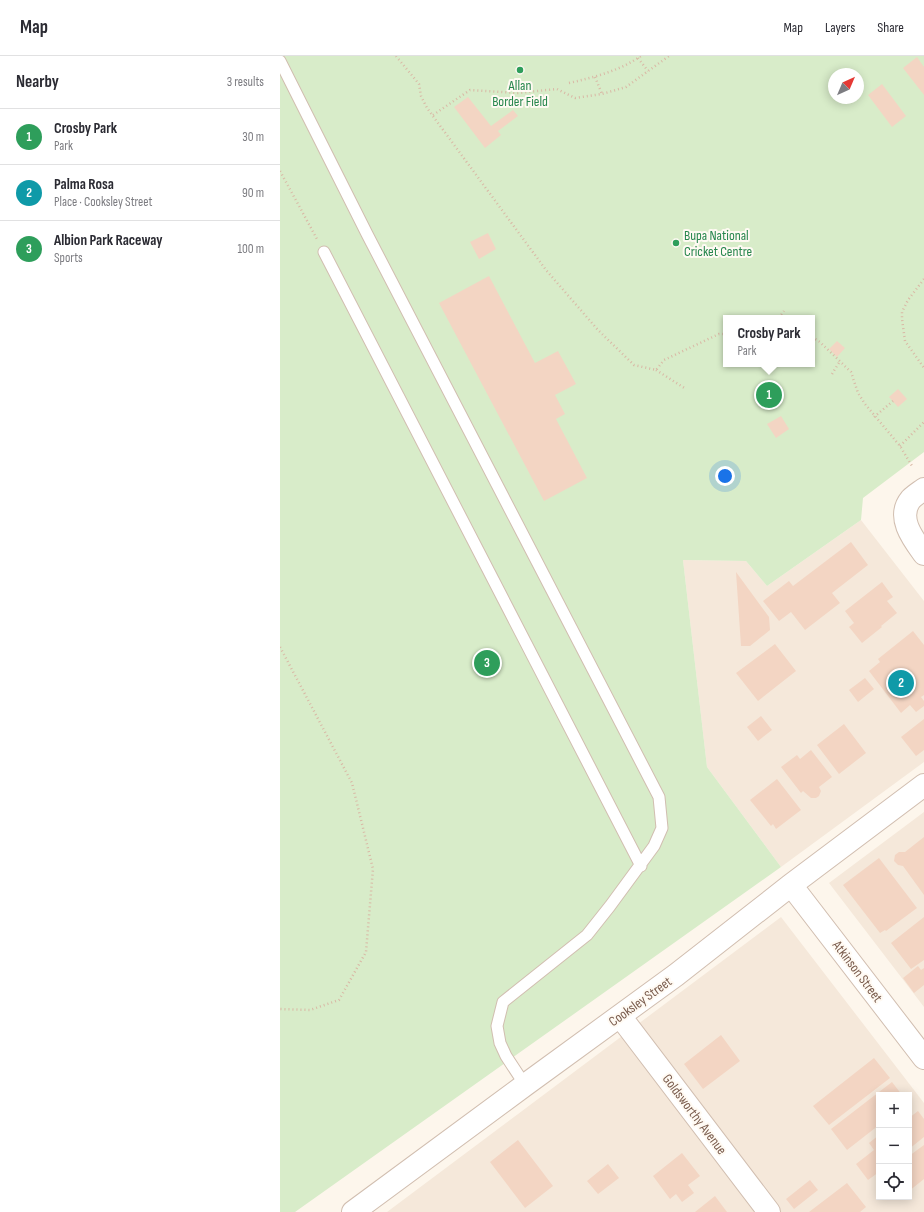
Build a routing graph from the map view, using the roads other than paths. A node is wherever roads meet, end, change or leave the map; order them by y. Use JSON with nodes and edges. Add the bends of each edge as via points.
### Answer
{"nodes":[{"id":1,"x":280,"y":61,"type":"edge"},
{"id":2,"x":324,"y":252,"type":"road end"},
{"id":3,"x":924,"y":489,"type":"edge"},
{"id":4,"x":924,"y":554,"type":"edge"},
{"id":5,"x":924,"y":785,"type":"edge"},
{"id":6,"x":641,"y":866,"type":"junction"},
{"id":7,"x":791,"y":885,"type":"junction"},
{"id":8,"x":620,"y":1016,"type":"junction"},
{"id":9,"x":924,"y":1058,"type":"edge"},
{"id":10,"x":525,"y":1085,"type":"junction"},
{"id":11,"x":353,"y":1212,"type":"edge"},
{"id":12,"x":769,"y":1212,"type":"edge"}],
"edges":[{"from":1,"to":6,"type":"lane","via":[[370,241],[659,797],[662,828]]},
{"from":2,"to":6,"type":"lane"},
{"from":3,"to":4,"type":"street","via":[[911,498],[906,512],[907,528]]},
{"from":5,"to":7,"type":"street","name":"Cooksley Street"},
{"from":6,"to":10,"type":"lane","via":[[587,935],[503,1002],[497,1026],[500,1043]]},
{"from":7,"to":8,"type":"street","name":"Cooksley Street"},
{"from":7,"to":9,"type":"street","name":"Atkinson Street"},
{"from":8,"to":10,"type":"street","name":"Cooksley Street"},
{"from":8,"to":12,"type":"street","name":"Goldsworthy Avenue"},
{"from":10,"to":11,"type":"street","name":"Cooksley Street"}]}
